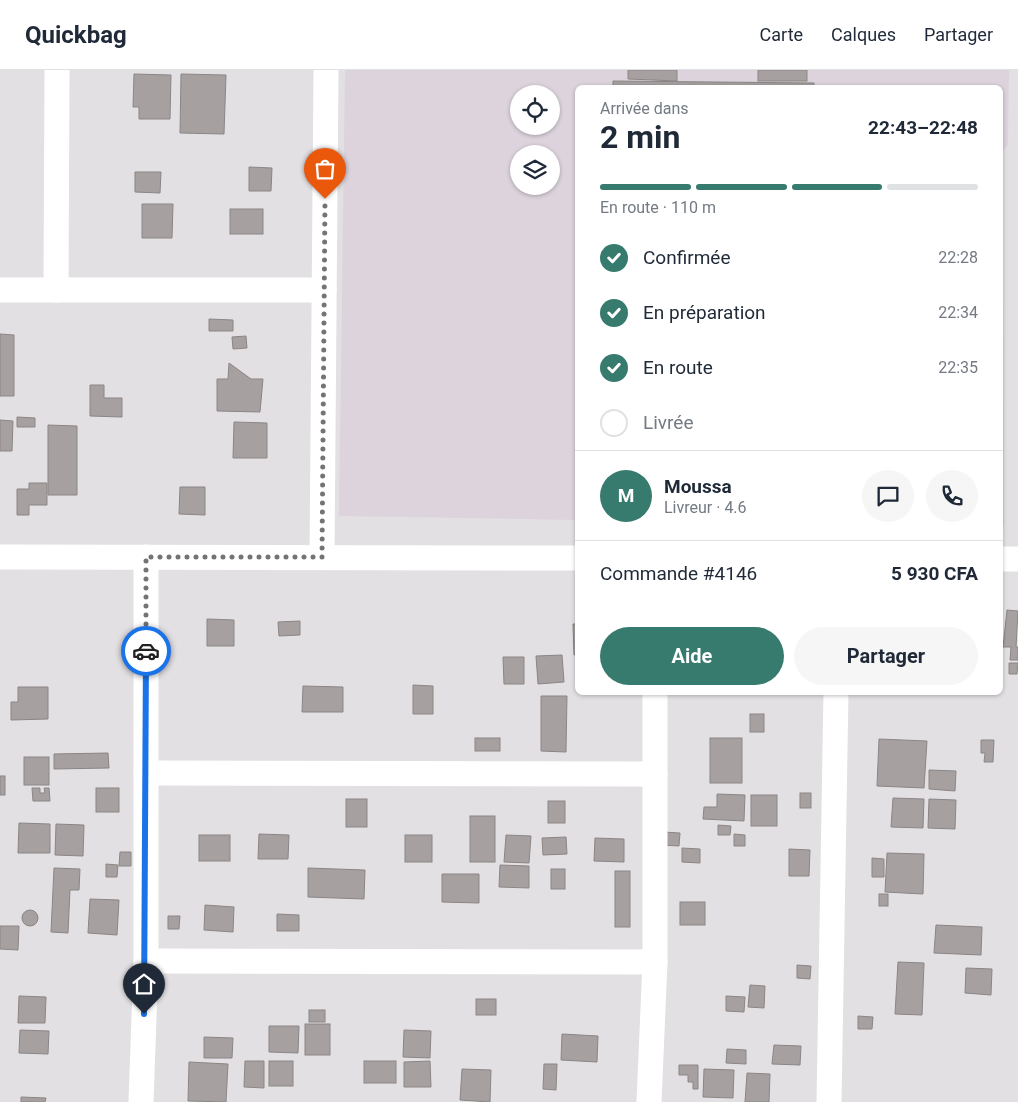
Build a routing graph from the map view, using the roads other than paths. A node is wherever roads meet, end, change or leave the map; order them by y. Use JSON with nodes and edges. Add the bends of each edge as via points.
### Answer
{"nodes":[{"id":1,"x":57,"y":70,"type":"edge"},
{"id":2,"x":326,"y":70,"type":"edge"},
{"id":3,"x":0,"y":290,"type":"edge"},
{"id":4,"x":56,"y":290,"type":"junction"},
{"id":5,"x":324,"y":290,"type":"junction"},
{"id":6,"x":0,"y":557,"type":"edge"},
{"id":7,"x":146,"y":557,"type":"junction"},
{"id":8,"x":322,"y":557,"type":"junction"},
{"id":9,"x":575,"y":558,"type":"edge"},
{"id":10,"x":1003,"y":559,"type":"edge"},
{"id":11,"x":1018,"y":559,"type":"edge"},
{"id":12,"x":655,"y":695,"type":"edge"},
{"id":13,"x":836,"y":695,"type":"edge"},
{"id":14,"x":146,"y":773,"type":"junction"},
{"id":15,"x":655,"y":774,"type":"junction"},
{"id":16,"x":146,"y":961,"type":"junction"},
{"id":17,"x":655,"y":962,"type":"junction"},
{"id":18,"x":141,"y":1102,"type":"edge"},
{"id":19,"x":649,"y":1102,"type":"edge"},
{"id":20,"x":829,"y":1102,"type":"edge"}],
"edges":[{"from":1,"to":4,"type":"street"},
{"from":2,"to":5,"type":"street"},
{"from":3,"to":4,"type":"street"},
{"from":4,"to":5,"type":"street"},
{"from":5,"to":8,"type":"street"},
{"from":6,"to":7,"type":"street"},
{"from":7,"to":8,"type":"street"},
{"from":7,"to":14,"type":"street"},
{"from":8,"to":9,"type":"street"},
{"from":10,"to":11,"type":"street"},
{"from":12,"to":15,"type":"street"},
{"from":13,"to":20,"type":"street"},
{"from":14,"to":15,"type":"street"},
{"from":14,"to":16,"type":"street"},
{"from":15,"to":17,"type":"street"},
{"from":16,"to":17,"type":"street"},
{"from":16,"to":18,"type":"street"},
{"from":17,"to":19,"type":"street"}]}
